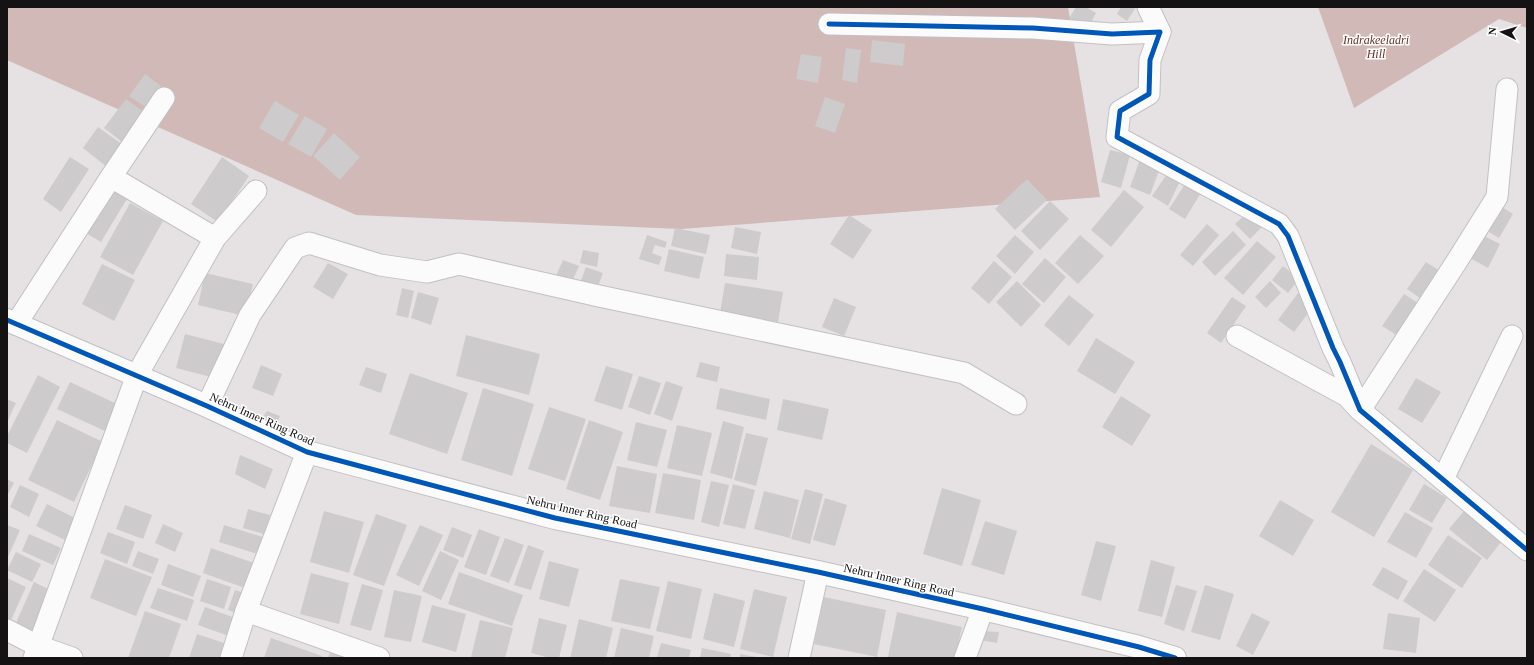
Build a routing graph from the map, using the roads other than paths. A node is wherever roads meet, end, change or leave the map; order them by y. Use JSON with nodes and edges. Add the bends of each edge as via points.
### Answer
{"nodes":[{"id":1,"x":1148,"y":7,"type":"edge"},
{"id":2,"x":829,"y":24,"type":"dead end"},
{"id":3,"x":1160,"y":32,"type":"junction"},
{"id":4,"x":1507,"y":89,"type":"dead end"},
{"id":5,"x":164,"y":98,"type":"dead end"},
{"id":6,"x":111,"y":176,"type":"junction"},
{"id":7,"x":256,"y":191,"type":"dead end"},
{"id":8,"x":215,"y":238,"type":"junction"},
{"id":9,"x":12,"y":322,"type":"edge"},
{"id":10,"x":1237,"y":336,"type":"dead end"},
{"id":11,"x":1512,"y":336,"type":"dead end"},
{"id":12,"x":137,"y":375,"type":"junction"},
{"id":13,"x":1016,"y":404,"type":"dead end"},
{"id":14,"x":207,"y":406,"type":"junction"},
{"id":15,"x":1360,"y":410,"type":"junction"},
{"id":16,"x":307,"y":452,"type":"junction"},
{"id":17,"x":1443,"y":479,"type":"junction"},
{"id":18,"x":1527,"y":550,"type":"edge"},
{"id":19,"x":818,"y":572,"type":"junction"},
{"id":20,"x":982,"y":609,"type":"junction"},
{"id":21,"x":246,"y":611,"type":"junction"},
{"id":22,"x":7,"y":630,"type":"edge"},
{"id":23,"x":36,"y":652,"type":"edge"},
{"id":24,"x":72,"y":658,"type":"edge"},
{"id":25,"x":231,"y":658,"type":"edge"},
{"id":26,"x":379,"y":658,"type":"edge"},
{"id":27,"x":799,"y":658,"type":"edge"},
{"id":28,"x":965,"y":658,"type":"edge"},
{"id":29,"x":1175,"y":658,"type":"edge"}],
"edges":[{"from":1,"to":3,"type":"street"},
{"from":2,"to":3,"type":"street","via":[[1033,28],[1112,34]]},
{"from":3,"to":15,"type":"street","via":[[1150,60],[1149,94],[1120,111],[1116,137],[1279,224],[1288,236]]},
{"from":4,"to":15,"type":"street","via":[[1496,197]]},
{"from":5,"to":6,"type":"street"},
{"from":6,"to":8,"type":"street"},
{"from":6,"to":9,"type":"street"},
{"from":7,"to":8,"type":"street"},
{"from":8,"to":12,"type":"street"},
{"from":9,"to":12,"type":"street","name":"Nehru Inner Ring Road"},
{"from":10,"to":15,"type":"street","via":[[1347,396]]},
{"from":11,"to":17,"type":"street"},
{"from":12,"to":14,"type":"street","name":"Nehru Inner Ring Road"},
{"from":12,"to":23,"type":"street"},
{"from":13,"to":14,"type":"street","via":[[964,373],[607,298],[459,264],[426,272],[380,266],[309,243],[295,248],[250,315]]},
{"from":14,"to":16,"type":"street","name":"Nehru Inner Ring Road"},
{"from":15,"to":17,"type":"street"},
{"from":16,"to":19,"type":"street","name":"Nehru Inner Ring Road","via":[[555,518]]},
{"from":16,"to":21,"type":"street"},
{"from":17,"to":18,"type":"street"},
{"from":19,"to":20,"type":"street","name":"Nehru Inner Ring Road"},
{"from":19,"to":27,"type":"street"},
{"from":20,"to":28,"type":"street"},
{"from":20,"to":29,"type":"street","name":"Nehru Inner Ring Road"},
{"from":21,"to":25,"type":"street"},
{"from":21,"to":26,"type":"street"},
{"from":22,"to":23,"type":"street"},
{"from":23,"to":24,"type":"street"}]}
